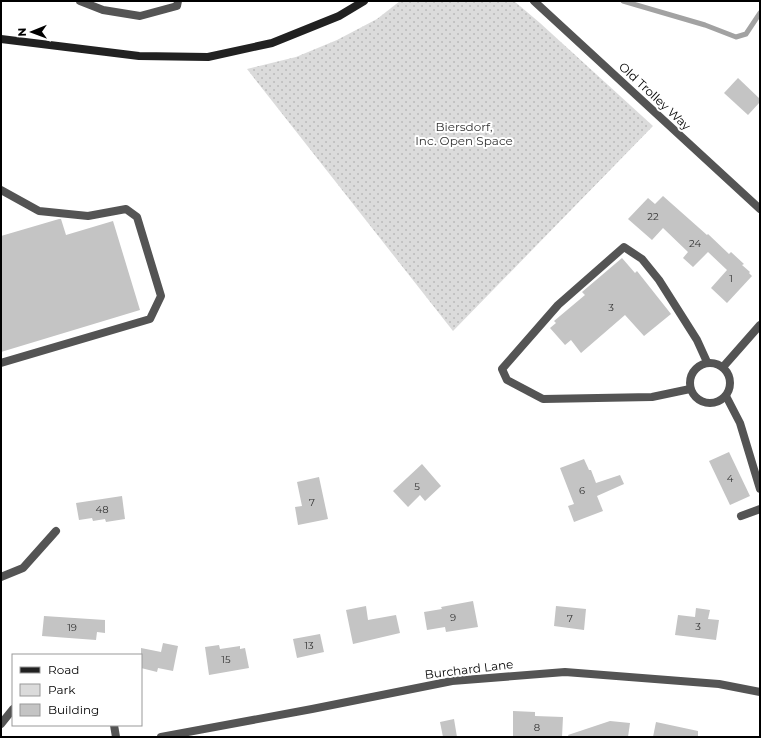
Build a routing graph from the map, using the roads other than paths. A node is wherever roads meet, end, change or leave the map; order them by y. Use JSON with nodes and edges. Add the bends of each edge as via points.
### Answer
{"nodes":[{"id":1,"x":80,"y":1,"type":"edge"},
{"id":2,"x":178,"y":1,"type":"edge"},
{"id":3,"x":364,"y":1,"type":"edge"},
{"id":4,"x":534,"y":1,"type":"edge"},
{"id":5,"x":1,"y":39,"type":"edge"},
{"id":6,"x":1,"y":190,"type":"edge"},
{"id":7,"x":760,"y":209,"type":"edge"},
{"id":8,"x":760,"y":325,"type":"edge"},
{"id":9,"x":707,"y":362,"type":"junction"},
{"id":10,"x":1,"y":363,"type":"edge"},
{"id":11,"x":723,"y":367,"type":"junction"},
{"id":12,"x":690,"y":390,"type":"junction"},
{"id":13,"x":726,"y":396,"type":"junction"},
{"id":14,"x":760,"y":489,"type":"edge"},
{"id":15,"x":760,"y":509,"type":"edge"},
{"id":16,"x":741,"y":516,"type":"dead end"},
{"id":17,"x":56,"y":531,"type":"dead end"},
{"id":18,"x":1,"y":577,"type":"edge"},
{"id":19,"x":760,"y":692,"type":"edge"},
{"id":20,"x":12,"y":710,"type":"edge"},
{"id":21,"x":1,"y":724,"type":"edge"},
{"id":22,"x":114,"y":726,"type":"edge"},
{"id":23,"x":116,"y":737,"type":"edge"},
{"id":24,"x":161,"y":737,"type":"edge"}],
"edges":[{"from":1,"to":2,"type":"street","via":[[103,10],[140,16],[177,6]]},
{"from":3,"to":5,"type":"main road","via":[[339,16],[272,43],[208,57],[139,56]]},
{"from":4,"to":7,"type":"street","name":"Old Trolley Way"},
{"from":6,"to":10,"type":"street","via":[[40,211],[88,216],[126,209],[137,217],[161,296],[150,319]]},
{"from":8,"to":11,"type":"street"},
{"from":9,"to":11,"type":"street"},
{"from":9,"to":12,"type":"street","via":[[695,369],[691,375]]},
{"from":9,"to":12,"type":"street","via":[[697,340],[660,280],[642,259],[624,247],[558,305],[502,369],[508,380],[543,398],[652,397]]},
{"from":11,"to":13,"type":"street","via":[[730,378]]},
{"from":12,"to":13,"type":"street","via":[[704,403],[713,403]]},
{"from":13,"to":14,"type":"street","via":[[740,423]]},
{"from":15,"to":16,"type":"street"},
{"from":17,"to":18,"type":"street","via":[[22,568]]},
{"from":19,"to":24,"type":"street","name":"Burchard Lane","via":[[719,684],[565,672],[452,681]]},
{"from":20,"to":21,"type":"street"},
{"from":22,"to":23,"type":"street"}]}
